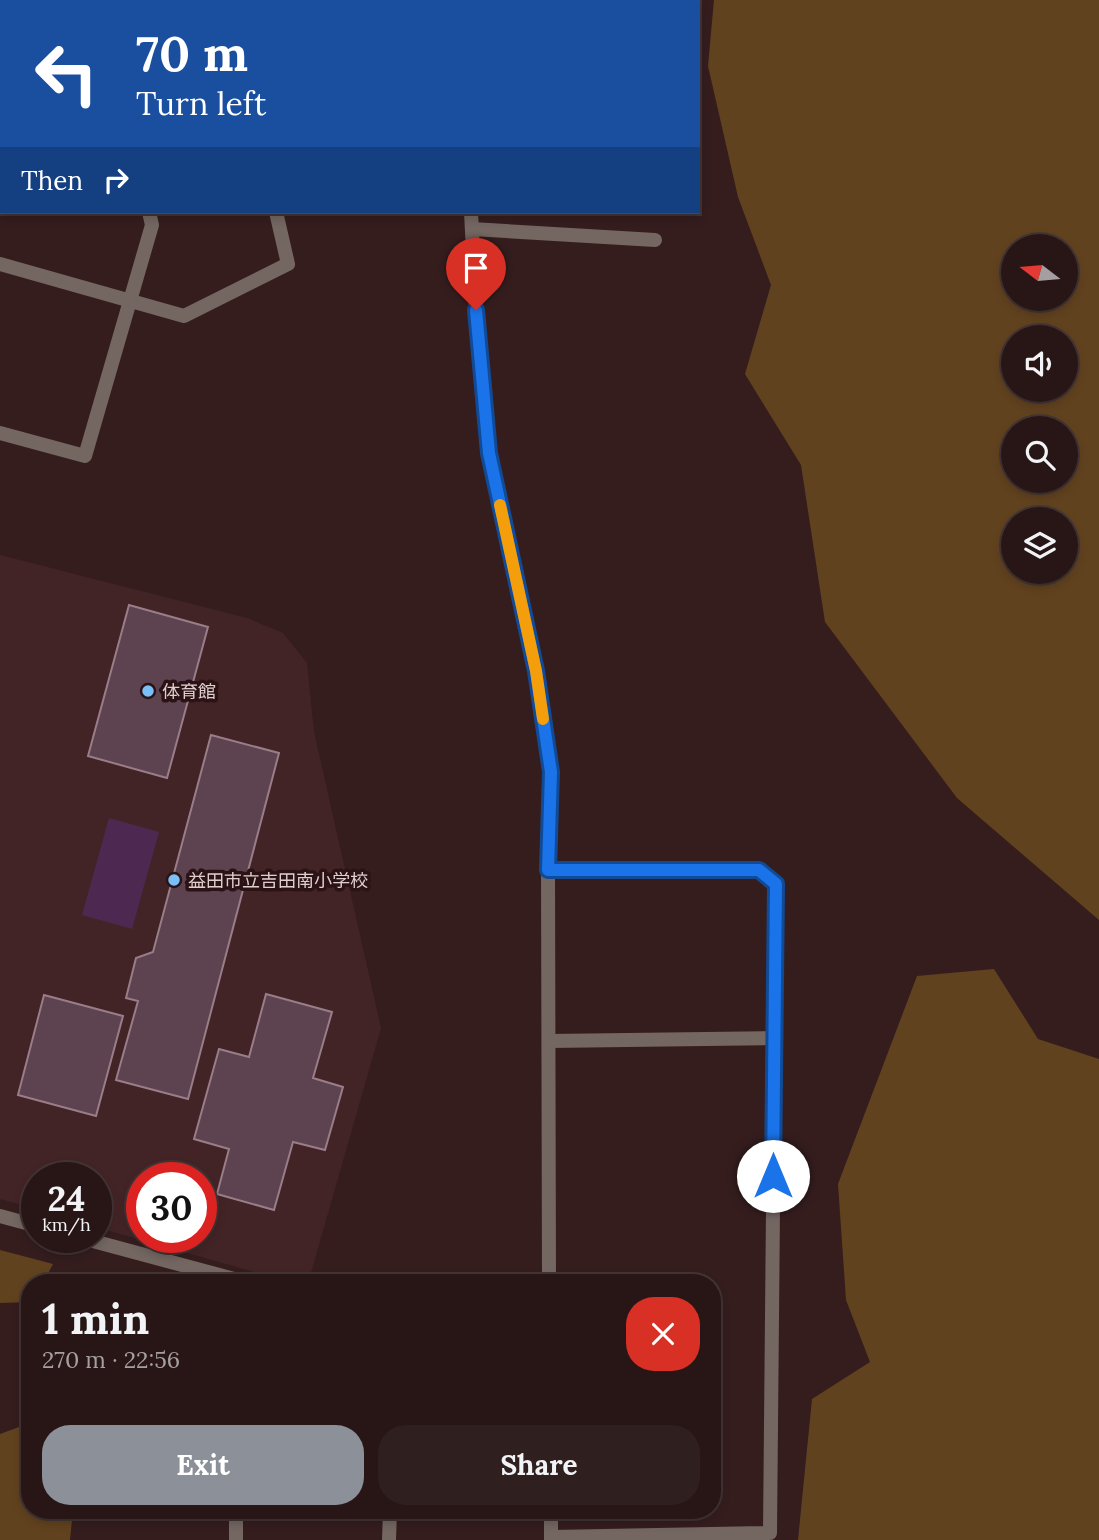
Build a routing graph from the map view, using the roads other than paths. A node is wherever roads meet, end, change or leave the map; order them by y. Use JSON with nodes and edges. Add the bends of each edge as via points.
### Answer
{"nodes":[{"id":1,"x":149,"y":214,"type":"edge"},
{"id":2,"x":276,"y":214,"type":"edge"},
{"id":3,"x":471,"y":214,"type":"edge"},
{"id":4,"x":472,"y":229,"type":"junction"},
{"id":5,"x":655,"y":240,"type":"dead end"},
{"id":6,"x":0,"y":264,"type":"edge"},
{"id":7,"x":130,"y":302,"type":"junction"},
{"id":8,"x":0,"y":433,"type":"edge"},
{"id":9,"x":548,"y":870,"type":"junction"},
{"id":10,"x":774,"y":1038,"type":"junction"},
{"id":11,"x":549,"y":1041,"type":"junction"},
{"id":12,"x":0,"y":1216,"type":"edge"},
{"id":13,"x":21,"y":1222,"type":"edge"},
{"id":14,"x":112,"y":1246,"type":"edge"},
{"id":15,"x":213,"y":1274,"type":"edge"},
{"id":16,"x":549,"y":1274,"type":"edge"},
{"id":17,"x":236,"y":1519,"type":"edge"},
{"id":18,"x":390,"y":1519,"type":"edge"},
{"id":19,"x":551,"y":1519,"type":"edge"},
{"id":20,"x":551,"y":1538,"type":"edge"},
{"id":21,"x":236,"y":1540,"type":"edge"},
{"id":22,"x":389,"y":1540,"type":"edge"}],
"edges":[{"from":1,"to":7,"type":"street","via":[[152,225]]},
{"from":2,"to":7,"type":"street","via":[[288,264],[184,316]]},
{"from":3,"to":4,"type":"street"},
{"from":4,"to":5,"type":"street"},
{"from":4,"to":9,"type":"street","via":[[489,453],[536,671],[551,772]]},
{"from":6,"to":7,"type":"street"},
{"from":7,"to":8,"type":"street","via":[[85,456]]},
{"from":9,"to":10,"type":"street","via":[[759,870],[776,884]]},
{"from":9,"to":11,"type":"street"},
{"from":10,"to":11,"type":"street"},
{"from":10,"to":20,"type":"street","via":[[770,1533]]},
{"from":11,"to":16,"type":"street"},
{"from":12,"to":13,"type":"street"},
{"from":14,"to":15,"type":"street"},
{"from":17,"to":21,"type":"street"},
{"from":18,"to":22,"type":"street"},
{"from":19,"to":20,"type":"street"}]}
